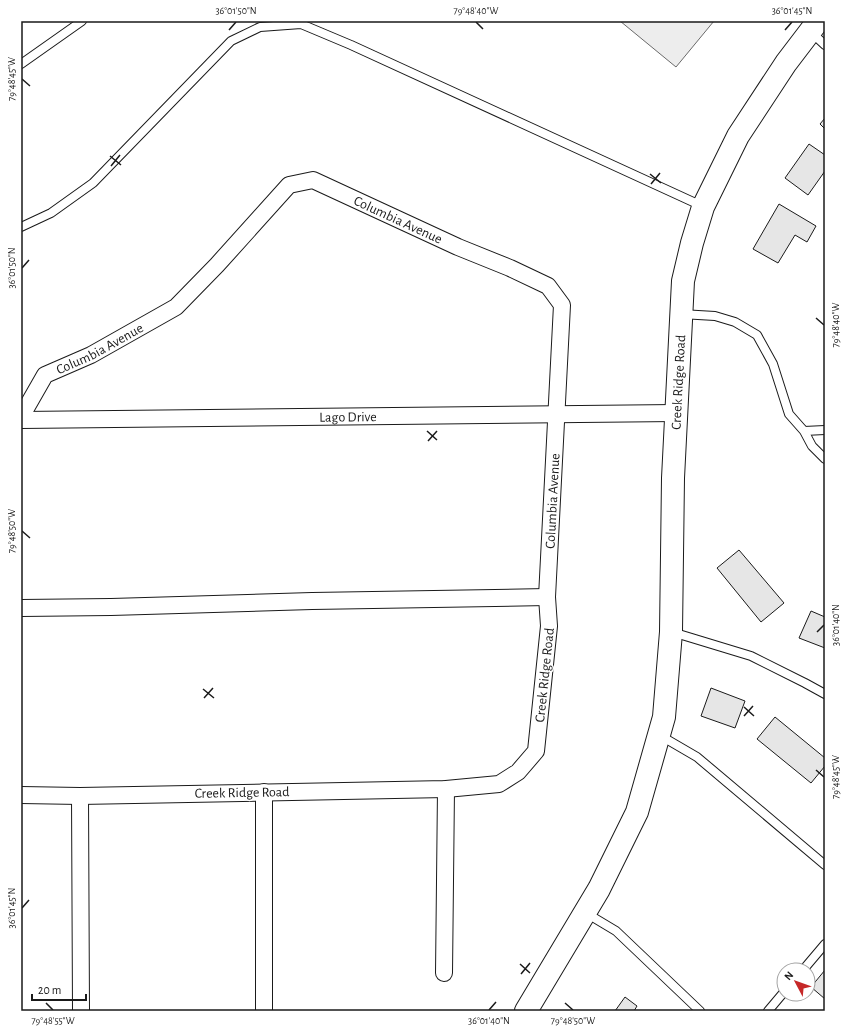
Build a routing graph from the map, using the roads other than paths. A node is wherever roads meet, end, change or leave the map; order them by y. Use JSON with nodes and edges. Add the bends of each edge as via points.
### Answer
{"nodes":[{"id":1,"x":82,"y":21,"type":"edge"},
{"id":2,"x":818,"y":32,"type":"edge"},
{"id":3,"x":21,"y":64,"type":"edge"},
{"id":4,"x":703,"y":207,"type":"junction"},
{"id":5,"x":21,"y":227,"type":"edge"},
{"id":6,"x":681,"y":314,"type":"junction"},
{"id":7,"x":676,"y":413,"type":"junction"},
{"id":8,"x":556,"y":414,"type":"junction"},
{"id":9,"x":21,"y":418,"type":"edge"},
{"id":10,"x":804,"y":430,"type":"junction"},
{"id":11,"x":825,"y":430,"type":"edge"},
{"id":12,"x":825,"y":459,"type":"edge"},
{"id":13,"x":547,"y":597,"type":"junction"},
{"id":14,"x":21,"y":608,"type":"edge"},
{"id":15,"x":671,"y":632,"type":"junction"},
{"id":16,"x":825,"y":694,"type":"edge"},
{"id":17,"x":659,"y":735,"type":"junction"},
{"id":18,"x":446,"y":789,"type":"junction"},
{"id":19,"x":264,"y":792,"type":"junction"},
{"id":20,"x":21,"y":795,"type":"edge"},
{"id":21,"x":80,"y":796,"type":"junction"},
{"id":22,"x":825,"y":865,"type":"edge"},
{"id":23,"x":585,"y":913,"type":"junction"},
{"id":24,"x":825,"y":944,"type":"edge"},
{"id":25,"x":810,"y":962,"type":"edge"},
{"id":26,"x":444,"y":973,"type":"dead end"},
{"id":27,"x":776,"y":1002,"type":"edge"},
{"id":28,"x":81,"y":1011,"type":"edge"},
{"id":29,"x":264,"y":1011,"type":"edge"},
{"id":30,"x":526,"y":1011,"type":"edge"},
{"id":31,"x":700,"y":1011,"type":"edge"},
{"id":32,"x":768,"y":1011,"type":"edge"}],
"edges":[{"from":1,"to":3,"type":"lane"},
{"from":2,"to":4,"type":"main road","name":"Creek Ridge Road","via":[[786,63],[738,136]]},
{"from":4,"to":5,"type":"lane","via":[[301,24],[260,27],[231,41],[93,183],[51,213]]},
{"from":4,"to":6,"type":"main road","name":"Creek Ridge Road","via":[[683,281]]},
{"from":6,"to":7,"type":"main road","name":"Creek Ridge Road"},
{"from":6,"to":10,"type":"lane","via":[[715,316],[735,322],[757,335],[773,364],[789,414]]},
{"from":7,"to":8,"type":"street","name":"Lago Drive"},
{"from":7,"to":15,"type":"main road","name":"Creek Ridge Road"},
{"from":8,"to":9,"type":"street","name":"Lago Drive"},
{"from":8,"to":9,"type":"street","name":"Columbia Avenue","via":[[562,305],[548,286],[313,180],[289,185],[176,307],[91,355],[45,375]]},
{"from":8,"to":13,"type":"street","name":"Columbia Avenue"},
{"from":10,"to":11,"type":"lane"},
{"from":10,"to":12,"type":"lane","via":[[812,446]]},
{"from":13,"to":14,"type":"street"},
{"from":13,"to":18,"type":"street","name":"Creek Ridge Road","via":[[550,626],[536,751],[518,772],[499,784]]},
{"from":15,"to":16,"type":"lane","via":[[751,656]]},
{"from":15,"to":17,"type":"main road","name":"Creek Ridge Road","via":[[664,717]]},
{"from":17,"to":22,"type":"lane","via":[[697,757]]},
{"from":17,"to":23,"type":"main road","name":"Creek Ridge Road","via":[[637,812]]},
{"from":18,"to":19,"type":"street","name":"Creek Ridge Road"},
{"from":18,"to":26,"type":"street"},
{"from":19,"to":21,"type":"street","name":"Creek Ridge Road"},
{"from":19,"to":29,"type":"street"},
{"from":20,"to":21,"type":"street","name":"Creek Ridge Road"},
{"from":21,"to":28,"type":"street"},
{"from":23,"to":30,"type":"main road","name":"Creek Ridge Road"},
{"from":23,"to":31,"type":"lane","via":[[616,931]]},
{"from":24,"to":25,"type":"lane"},
{"from":27,"to":32,"type":"lane"}]}
